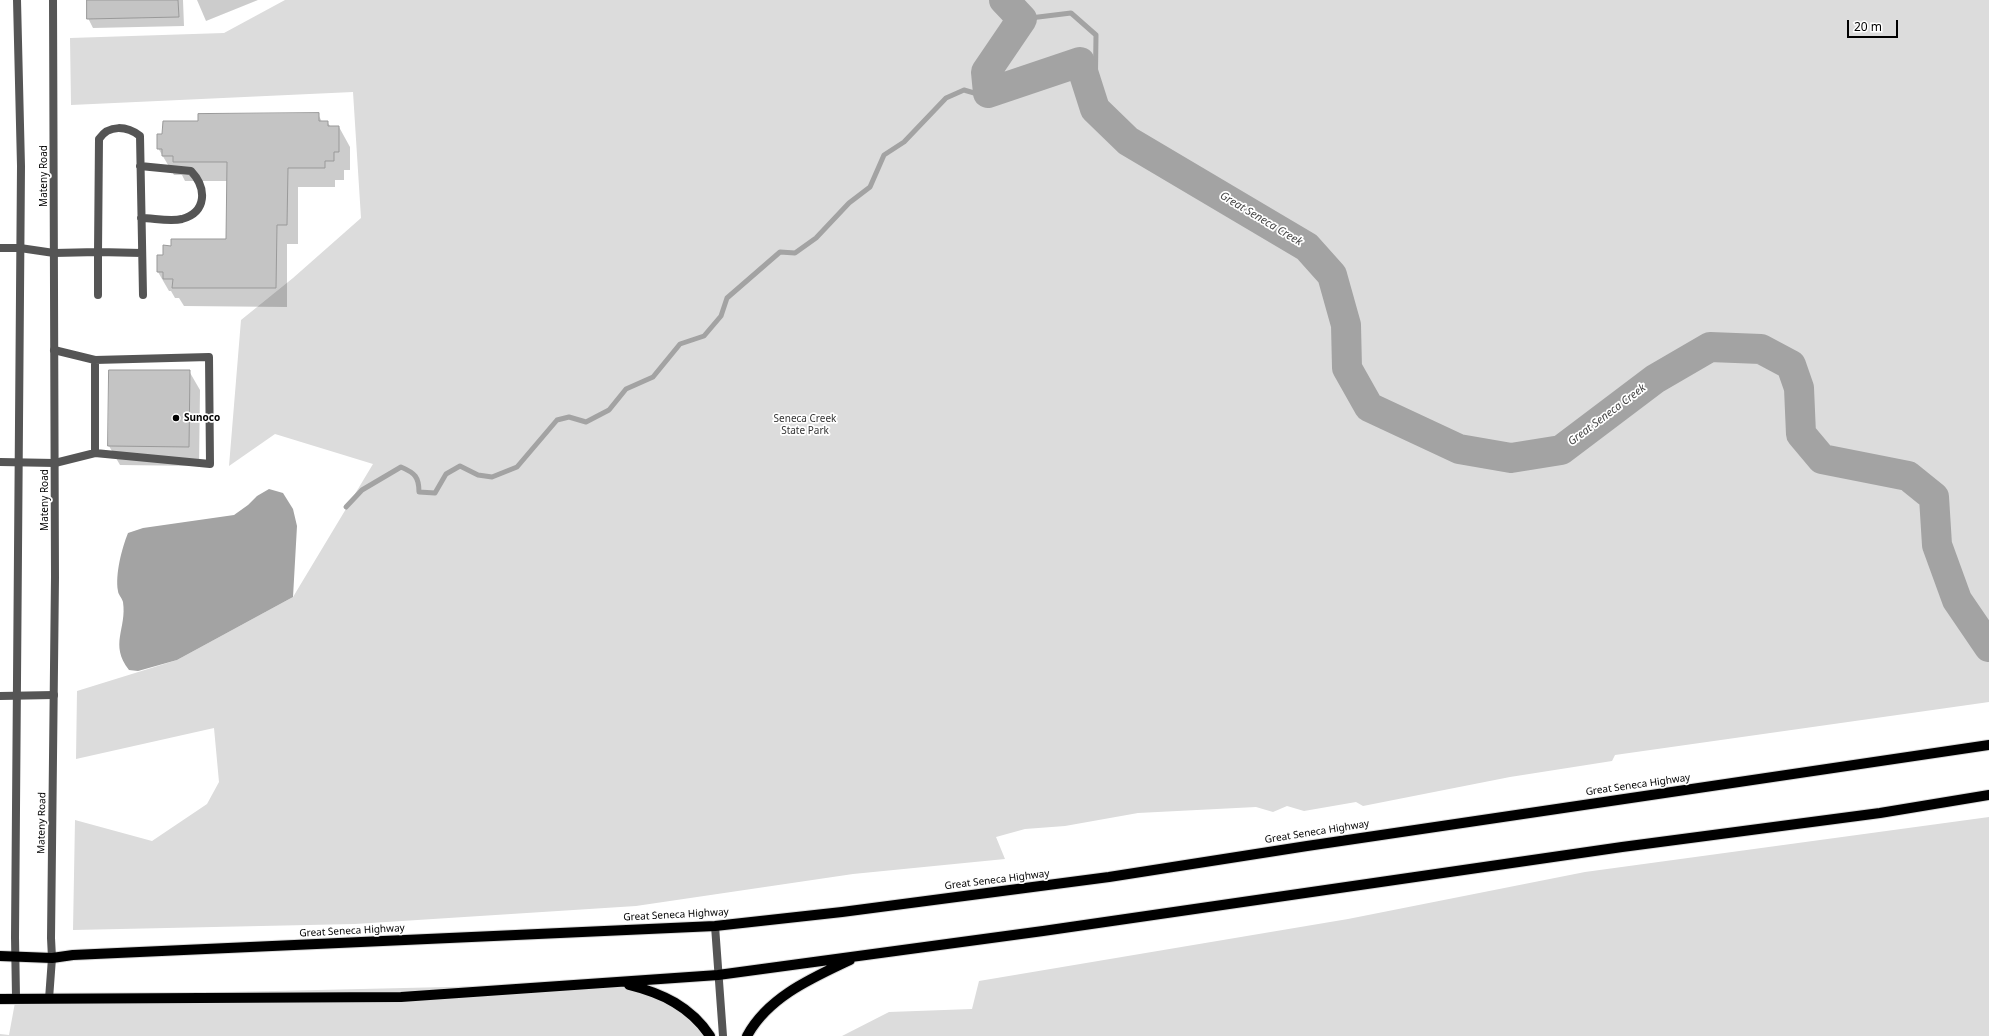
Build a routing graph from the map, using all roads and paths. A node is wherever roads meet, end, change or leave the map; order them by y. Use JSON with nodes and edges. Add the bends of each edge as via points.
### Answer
{"nodes":[{"id":1,"x":16,"y":0,"type":"edge"},
{"id":2,"x":53,"y":0,"type":"edge"},
{"id":3,"x":140,"y":166,"type":"junction"},
{"id":4,"x":141,"y":218,"type":"junction"},
{"id":5,"x":0,"y":248,"type":"edge"},
{"id":6,"x":20,"y":248,"type":"junction"},
{"id":7,"x":98,"y":252,"type":"junction"},
{"id":8,"x":54,"y":253,"type":"junction"},
{"id":9,"x":142,"y":253,"type":"junction"},
{"id":10,"x":98,"y":295,"type":"dead end"},
{"id":11,"x":143,"y":295,"type":"dead end"},
{"id":12,"x":54,"y":350,"type":"junction"},
{"id":13,"x":95,"y":360,"type":"junction"},
{"id":14,"x":95,"y":453,"type":"junction"},
{"id":15,"x":0,"y":462,"type":"edge"},
{"id":16,"x":19,"y":462,"type":"junction"},
{"id":17,"x":55,"y":463,"type":"junction"},
{"id":18,"x":54,"y":695,"type":"junction"},
{"id":19,"x":0,"y":696,"type":"edge"},
{"id":20,"x":17,"y":696,"type":"junction"},
{"id":21,"x":1989,"y":745,"type":"edge"},
{"id":22,"x":1989,"y":795,"type":"edge"},
{"id":23,"x":715,"y":926,"type":"junction"},
{"id":24,"x":17,"y":955,"type":"junction"},
{"id":25,"x":0,"y":956,"type":"edge"},
{"id":26,"x":857,"y":956,"type":"junction"},
{"id":27,"x":52,"y":958,"type":"junction"},
{"id":28,"x":718,"y":975,"type":"junction"},
{"id":29,"x":620,"y":983,"type":"junction"},
{"id":30,"x":16,"y":997,"type":"junction"},
{"id":31,"x":0,"y":998,"type":"edge"},
{"id":32,"x":49,"y":999,"type":"junction"},
{"id":33,"x":710,"y":1036,"type":"edge"},
{"id":34,"x":723,"y":1036,"type":"edge"},
{"id":35,"x":747,"y":1036,"type":"edge"}],
"edges":[{"from":1,"to":6,"type":"street","via":[[21,159]]},
{"from":2,"to":8,"type":"street","name":"Mateny Road"},
{"from":3,"to":4,"type":"street"},
{"from":3,"to":4,"type":"street","via":[[191,171],[203,190],[201,204],[193,214],[181,220]]},
{"from":3,"to":7,"type":"street","via":[[140,136],[126,128],[109,129],[103,133],[99,139]]},
{"from":4,"to":9,"type":"street"},
{"from":5,"to":6,"type":"street"},
{"from":6,"to":8,"type":"street"},
{"from":6,"to":16,"type":"street"},
{"from":7,"to":8,"type":"street"},
{"from":7,"to":9,"type":"street"},
{"from":7,"to":10,"type":"street"},
{"from":8,"to":12,"type":"street","name":"Mateny Road"},
{"from":9,"to":11,"type":"street"},
{"from":12,"to":13,"type":"street"},
{"from":12,"to":17,"type":"street","name":"Mateny Road"},
{"from":13,"to":14,"type":"street"},
{"from":13,"to":14,"type":"street","via":[[209,357],[210,464]]},
{"from":14,"to":17,"type":"street"},
{"from":15,"to":16,"type":"street"},
{"from":16,"to":17,"type":"street"},
{"from":16,"to":20,"type":"street"},
{"from":17,"to":18,"type":"street","name":"Mateny Road"},
{"from":18,"to":20,"type":"street"},
{"from":18,"to":27,"type":"street","name":"Mateny Road"},
{"from":19,"to":20,"type":"street"},
{"from":20,"to":24,"type":"street"},
{"from":21,"to":23,"type":"main road","name":"Great Seneca Highway","via":[[1109,877]]},
{"from":22,"to":26,"type":"main road","via":[[1880,813],[1622,847]]},
{"from":23,"to":27,"type":"main road","name":"Great Seneca Highway","via":[[89,954]]},
{"from":23,"to":28,"type":"street"},
{"from":24,"to":25,"type":"main road","name":"Great Seneca Highway"},
{"from":24,"to":27,"type":"main road","name":"Great Seneca Highway"},
{"from":24,"to":30,"type":"street"},
{"from":26,"to":28,"type":"main road"},
{"from":26,"to":35,"type":"main road","via":[[800,984],[778,1001]]},
{"from":27,"to":32,"type":"street","name":"Mateny Road"},
{"from":28,"to":29,"type":"main road"},
{"from":28,"to":34,"type":"street"},
{"from":29,"to":32,"type":"main road","via":[[400,997]]},
{"from":29,"to":33,"type":"main road","via":[[643,988],[688,1010]]},
{"from":30,"to":31,"type":"main road"},
{"from":30,"to":32,"type":"main road"}]}
